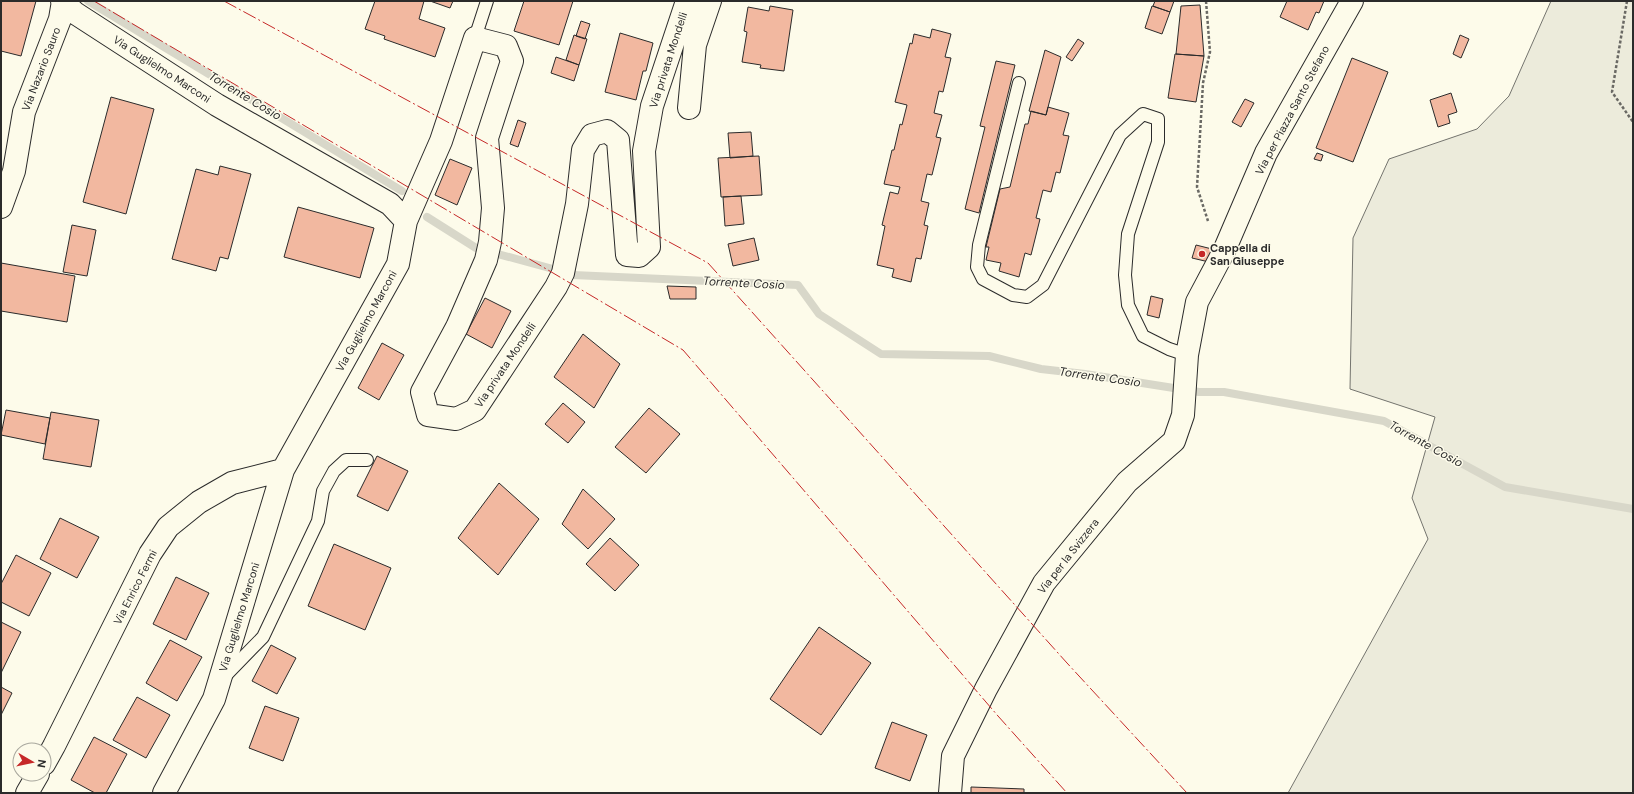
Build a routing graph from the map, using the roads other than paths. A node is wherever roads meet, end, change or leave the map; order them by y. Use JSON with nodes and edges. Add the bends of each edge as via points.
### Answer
{"nodes":[{"id":1,"x":63,"y":1,"type":"edge"},
{"id":2,"x":487,"y":1,"type":"edge"},
{"id":3,"x":686,"y":1,"type":"edge"},
{"id":4,"x":710,"y":1,"type":"edge"},
{"id":5,"x":1352,"y":1,"type":"edge"},
{"id":6,"x":475,"y":38,"type":"junction"},
{"id":7,"x":1019,"y":83,"type":"dead end"},
{"id":8,"x":689,"y":108,"type":"dead end"},
{"id":9,"x":1,"y":207,"type":"edge"},
{"id":10,"x":406,"y":221,"type":"junction"},
{"id":11,"x":1187,"y":355,"type":"junction"},
{"id":12,"x":367,"y":460,"type":"dead end"},
{"id":13,"x":284,"y":470,"type":"junction"},
{"id":14,"x":219,"y":683,"type":"junction"},
{"id":15,"x":52,"y":750,"type":"edge"},
{"id":16,"x":33,"y":782,"type":"edge"},
{"id":17,"x":27,"y":793,"type":"edge"},
{"id":18,"x":164,"y":793,"type":"edge"},
{"id":19,"x":950,"y":793,"type":"edge"}],
"edges":[{"from":1,"to":9,"type":"street","name":"Via Nazario Sauro","via":[[60,19],[24,112],[14,171]]},
{"from":1,"to":10,"type":"street","name":"Via Guglielmo Marconi","via":[[75,13],[217,105],[390,204]]},
{"from":2,"to":6,"type":"lane"},
{"from":3,"to":6,"type":"street","name":"Via privata Mondelli","via":[[652,106],[644,151],[649,247],[639,256],[627,255],[618,140],[608,131],[592,136],[583,150],[577,204],[563,273],[475,410],[456,419],[428,415],[422,392],[457,327],[488,251],[493,208],[487,138],[512,61],[506,46]]},
{"from":4,"to":8,"type":"street","via":[[695,45]]},
{"from":5,"to":11,"type":"street","name":"Via per Piazza Santo Stefano","via":[[1266,154],[1224,251],[1197,302]]},
{"from":6,"to":10,"type":"street","via":[[441,141]]},
{"from":7,"to":11,"type":"lane","via":[[979,245],[977,267],[983,279],[1013,295],[1027,298],[1043,285],[1120,135],[1143,114],[1158,119],[1158,142],[1128,234],[1128,305],[1143,336]]},
{"from":10,"to":13,"type":"street","name":"Via Guglielmo Marconi","via":[[398,264]]},
{"from":11,"to":19,"type":"street","name":"Via per la Svizzera","via":[[1183,415],[1174,441],[1127,482],[1044,583],[953,756]]},
{"from":12,"to":14,"type":"lane","via":[[346,460],[334,471],[323,491],[318,521],[264,637]]},
{"from":13,"to":14,"type":"street","name":"Via Guglielmo Marconi"},
{"from":13,"to":15,"type":"street","name":"Via Enrico Fermi","via":[[232,483],[199,502],[168,528],[150,554]]},
{"from":14,"to":18,"type":"street","name":"Via Guglielmo Marconi","via":[[214,699]]},
{"from":16,"to":17,"type":"street"}]}
